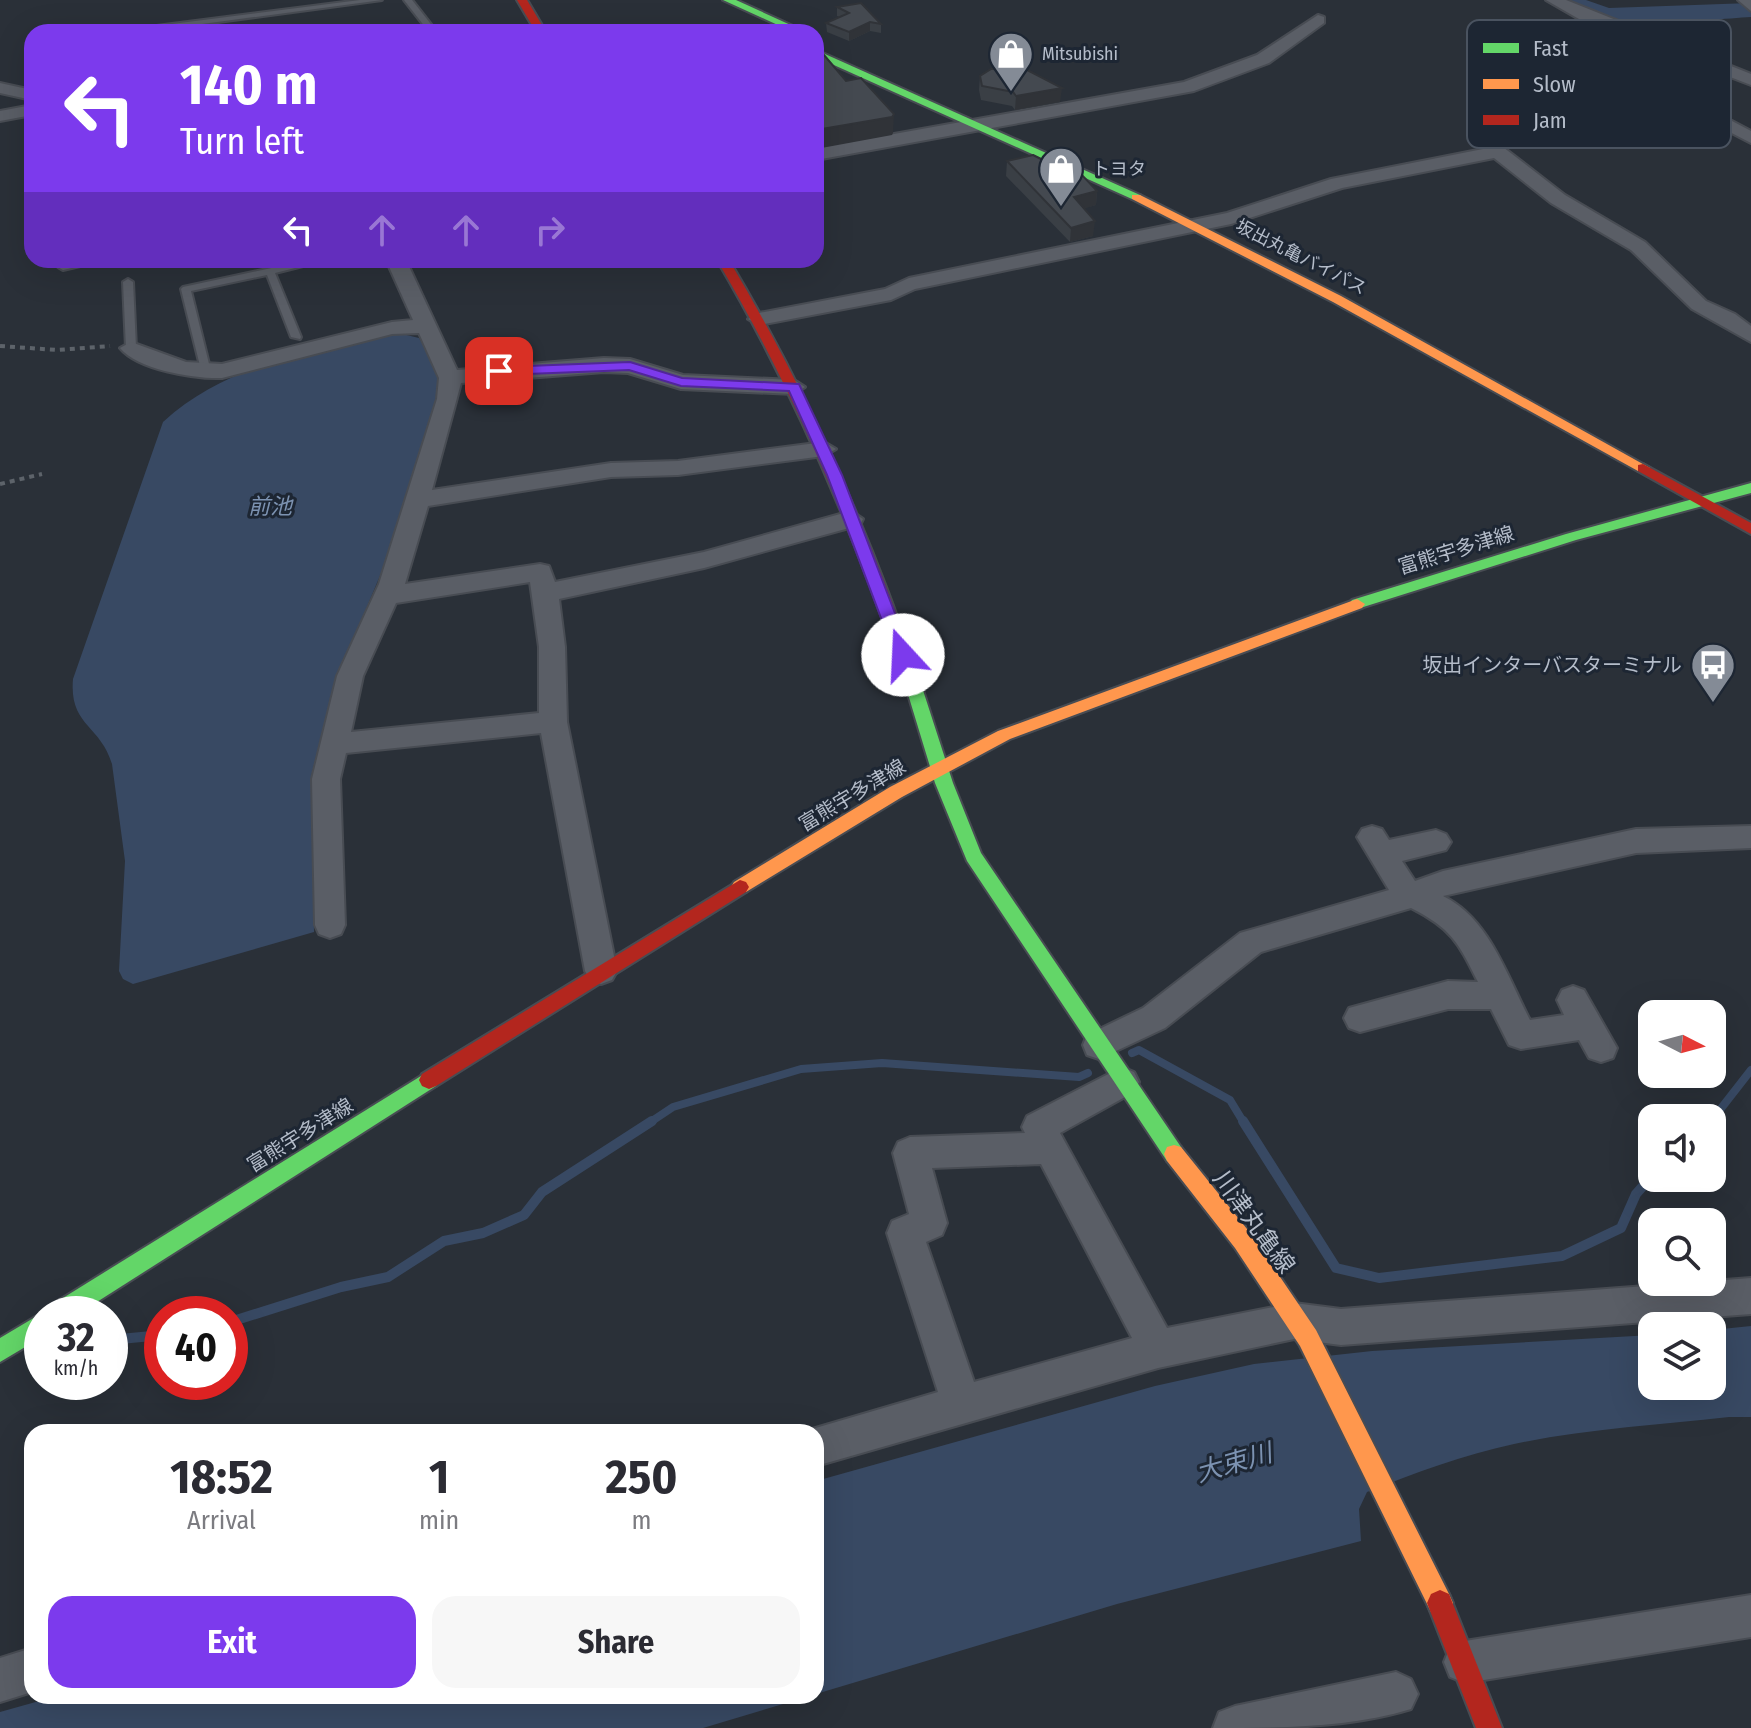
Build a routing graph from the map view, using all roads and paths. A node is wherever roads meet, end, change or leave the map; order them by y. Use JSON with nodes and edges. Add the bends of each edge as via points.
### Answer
{"nodes":[{"id":1,"x":378,"y":0,"type":"edge"},
{"id":2,"x":408,"y":0,"type":"edge"},
{"id":3,"x":522,"y":0,"type":"edge"},
{"id":4,"x":1554,"y":0,"type":"edge"},
{"id":5,"x":1746,"y":0,"type":"edge"},
{"id":6,"x":720,"y":3,"type":"edge"},
{"id":7,"x":1751,"y":6,"type":"edge"},
{"id":8,"x":1318,"y":20,"type":"dead end"},
{"id":9,"x":1595,"y":20,"type":"edge"},
{"id":10,"x":188,"y":24,"type":"edge"},
{"id":11,"x":427,"y":24,"type":"edge"},
{"id":12,"x":536,"y":24,"type":"edge"},
{"id":13,"x":755,"y":24,"type":"edge"},
{"id":14,"x":779,"y":24,"type":"edge"},
{"id":15,"x":824,"y":43,"type":"edge"},
{"id":16,"x":824,"y":56,"type":"edge"},
{"id":17,"x":1731,"y":72,"type":"edge"},
{"id":18,"x":1751,"y":80,"type":"edge"},
{"id":19,"x":0,"y":88,"type":"edge"},
{"id":20,"x":24,"y":95,"type":"edge"},
{"id":21,"x":24,"y":101,"type":"edge"},
{"id":22,"x":0,"y":116,"type":"edge"},
{"id":23,"x":1003,"y":121,"type":"junction"},
{"id":24,"x":980,"y":124,"type":"junction"},
{"id":25,"x":1492,"y":148,"type":"edge"},
{"id":26,"x":1497,"y":152,"type":"junction"},
{"id":27,"x":824,"y":153,"type":"edge"},
{"id":28,"x":1216,"y":220,"type":"junction"},
{"id":29,"x":1194,"y":225,"type":"junction"},
{"id":30,"x":284,"y":268,"type":"edge"},
{"id":31,"x":400,"y":268,"type":"edge"},
{"id":32,"x":728,"y":268,"type":"edge"},
{"id":33,"x":270,"y":271,"type":"junction"},
{"id":34,"x":128,"y":282,"type":"dead end"},
{"id":35,"x":759,"y":319,"type":"junction"},
{"id":36,"x":426,"y":326,"type":"junction"},
{"id":37,"x":1751,"y":336,"type":"edge"},
{"id":38,"x":296,"y":337,"type":"dead end"},
{"id":39,"x":1450,"y":339,"type":"dead end"},
{"id":40,"x":0,"y":346,"type":"edge"},
{"id":41,"x":131,"y":348,"type":"junction"},
{"id":42,"x":206,"y":372,"type":"junction"},
{"id":43,"x":450,"y":378,"type":"junction"},
{"id":44,"x":794,"y":387,"type":"junction"},
{"id":45,"x":824,"y":449,"type":"junction"},
{"id":46,"x":42,"y":474,"type":"dead end"},
{"id":47,"x":1705,"y":480,"type":"dead end"},
{"id":48,"x":0,"y":484,"type":"edge"},
{"id":49,"x":1751,"y":488,"type":"edge"},
{"id":50,"x":1728,"y":493,"type":"junction"},
{"id":51,"x":418,"y":500,"type":"junction"},
{"id":52,"x":1700,"y":500,"type":"junction"},
{"id":53,"x":1751,"y":506,"type":"edge"},
{"id":54,"x":851,"y":519,"type":"junction"},
{"id":55,"x":1751,"y":529,"type":"edge"},
{"id":56,"x":545,"y":593,"type":"junction"},
{"id":57,"x":386,"y":596,"type":"junction"},
{"id":58,"x":553,"y":722,"type":"junction"},
{"id":59,"x":334,"y":744,"type":"junction"},
{"id":60,"x":938,"y":769,"type":"junction"},
{"id":61,"x":1751,"y":837,"type":"edge"},
{"id":62,"x":1436,"y":842,"type":"dead end"},
{"id":63,"x":1414,"y":895,"type":"junction"},
{"id":64,"x":330,"y":925,"type":"dead end"},
{"id":65,"x":601,"y":971,"type":"junction"},
{"id":66,"x":1501,"y":996,"type":"junction"},
{"id":67,"x":1360,"y":1018,"type":"dead end"},
{"id":68,"x":1587,"y":1025,"type":"dead end"},
{"id":69,"x":1099,"y":1045,"type":"junction"},
{"id":70,"x":1122,"y":1082,"type":"junction"},
{"id":71,"x":1050,"y":1148,"type":"junction"},
{"id":72,"x":86,"y":1296,"type":"edge"},
{"id":73,"x":1751,"y":1296,"type":"edge"},
{"id":74,"x":1301,"y":1330,"type":"junction"},
{"id":75,"x":24,"y":1336,"type":"edge"},
{"id":76,"x":1158,"y":1349,"type":"junction"},
{"id":77,"x":0,"y":1351,"type":"edge"},
{"id":78,"x":962,"y":1405,"type":"junction"},
{"id":79,"x":824,"y":1444,"type":"edge"},
{"id":80,"x":1751,"y":1616,"type":"edge"},
{"id":81,"x":1465,"y":1662,"type":"junction"},
{"id":82,"x":24,"y":1672,"type":"edge"},
{"id":83,"x":0,"y":1680,"type":"edge"},
{"id":84,"x":1396,"y":1694,"type":"dead end"},
{"id":85,"x":1235,"y":1728,"type":"edge"},
{"id":86,"x":1489,"y":1728,"type":"edge"}],
"edges":[{"from":1,"to":10,"type":"lane"},
{"from":2,"to":11,"type":"lane"},
{"from":3,"to":12,"type":"main road"},
{"from":4,"to":9,"type":"street"},
{"from":5,"to":7,"type":"street"},
{"from":6,"to":13,"type":"main road"},
{"from":6,"to":14,"type":"main road"},
{"from":8,"to":23,"type":"street","via":[[1263,59],[1205,81]]},
{"from":15,"to":23,"type":"main road","name":"坂出丸亀バイパス"},
{"from":16,"to":24,"type":"main road","name":"坂出丸亀バイパス"},
{"from":17,"to":18,"type":"street"},
{"from":19,"to":20,"type":"street"},
{"from":21,"to":22,"type":"street"},
{"from":23,"to":24,"type":"street"},
{"from":23,"to":28,"type":"main road","name":"坂出丸亀バイパス"},
{"from":24,"to":27,"type":"street"},
{"from":24,"to":29,"type":"main road","name":"坂出丸亀バイパス"},
{"from":25,"to":26,"type":"street"},
{"from":26,"to":28,"type":"street","via":[[1338,183]]},
{"from":26,"to":37,"type":"street","via":[[1558,199],[1638,246],[1684,294]]},
{"from":28,"to":29,"type":"street"},
{"from":28,"to":39,"type":"main road","name":"坂出丸亀バイパス"},
{"from":29,"to":35,"type":"street"},
{"from":29,"to":52,"type":"main road","name":"坂出丸亀バイパス","via":[[1443,353]]},
{"from":30,"to":33,"type":"lane"},
{"from":31,"to":36,"type":"street"},
{"from":32,"to":35,"type":"main road","name":"川津丸亀線"},
{"from":33,"to":38,"type":"lane"},
{"from":33,"to":42,"type":"lane","via":[[186,289]]},
{"from":34,"to":41,"type":"lane"},
{"from":35,"to":44,"type":"main road","name":"川津丸亀線"},
{"from":36,"to":42,"type":"street","via":[[392,328]]},
{"from":36,"to":43,"type":"street"},
{"from":40,"to":41,"type":"path"},
{"from":41,"to":42,"type":"street","via":[[172,368]]},
{"from":43,"to":44,"type":"street","via":[[604,365],[630,366],[681,382]]},
{"from":43,"to":51,"type":"street"},
{"from":44,"to":45,"type":"main road","name":"川津丸亀線"},
{"from":45,"to":51,"type":"street","via":[[678,468],[611,470]]},
{"from":45,"to":54,"type":"main road","name":"川津丸亀線"},
{"from":46,"to":48,"type":"path"},
{"from":47,"to":50,"type":"main road"},
{"from":49,"to":50,"type":"main road","name":"富熊宇多津線"},
{"from":50,"to":52,"type":"main road","name":"富熊宇多津線"},
{"from":50,"to":53,"type":"main road"},
{"from":51,"to":57,"type":"street"},
{"from":52,"to":55,"type":"main road","name":"坂出丸亀バイパス"},
{"from":52,"to":60,"type":"main road","name":"富熊宇多津線","via":[[1331,612],[1018,730]]},
{"from":54,"to":56,"type":"street","via":[[704,560]]},
{"from":54,"to":60,"type":"main road","name":"川津丸亀線","via":[[903,655]]},
{"from":56,"to":57,"type":"street","via":[[540,572]]},
{"from":56,"to":58,"type":"street"},
{"from":57,"to":59,"type":"street","via":[[350,676]]},
{"from":58,"to":59,"type":"street"},
{"from":58,"to":65,"type":"street"},
{"from":59,"to":64,"type":"street","via":[[326,779]]},
{"from":60,"to":65,"type":"main road","name":"富熊宇多津線"},
{"from":60,"to":69,"type":"main road","name":"川津丸亀線","via":[[973,856]]},
{"from":61,"to":63,"type":"street","via":[[1636,841],[1443,883]]},
{"from":62,"to":63,"type":"street","via":[[1377,845],[1405,891]]},
{"from":63,"to":66,"type":"street","via":[[1451,914],[1470,936]]},
{"from":63,"to":69,"type":"street","via":[[1251,942],[1154,1018]]},
{"from":65,"to":72,"type":"main road","name":"富熊宇多津線"},
{"from":66,"to":67,"type":"street","via":[[1448,995]]},
{"from":66,"to":68,"type":"street","via":[[1521,1035]]},
{"from":69,"to":70,"type":"main road","name":"川津丸亀線"},
{"from":70,"to":71,"type":"street","via":[[1039,1127]]},
{"from":70,"to":74,"type":"main road","name":"川津丸亀線","via":[[1243,1241]]},
{"from":71,"to":76,"type":"street"},
{"from":71,"to":78,"type":"street","via":[[910,1153],[929,1223],[905,1233]]},
{"from":73,"to":74,"type":"street"},
{"from":74,"to":76,"type":"street"},
{"from":74,"to":81,"type":"main road","name":"川津丸亀線","via":[[1439,1600]]},
{"from":75,"to":77,"type":"main road"},
{"from":76,"to":78,"type":"street"},
{"from":78,"to":79,"type":"street"},
{"from":80,"to":81,"type":"street"},
{"from":81,"to":86,"type":"main road","name":"川津丸亀線"},
{"from":82,"to":83,"type":"street"},
{"from":84,"to":85,"type":"street"}]}
